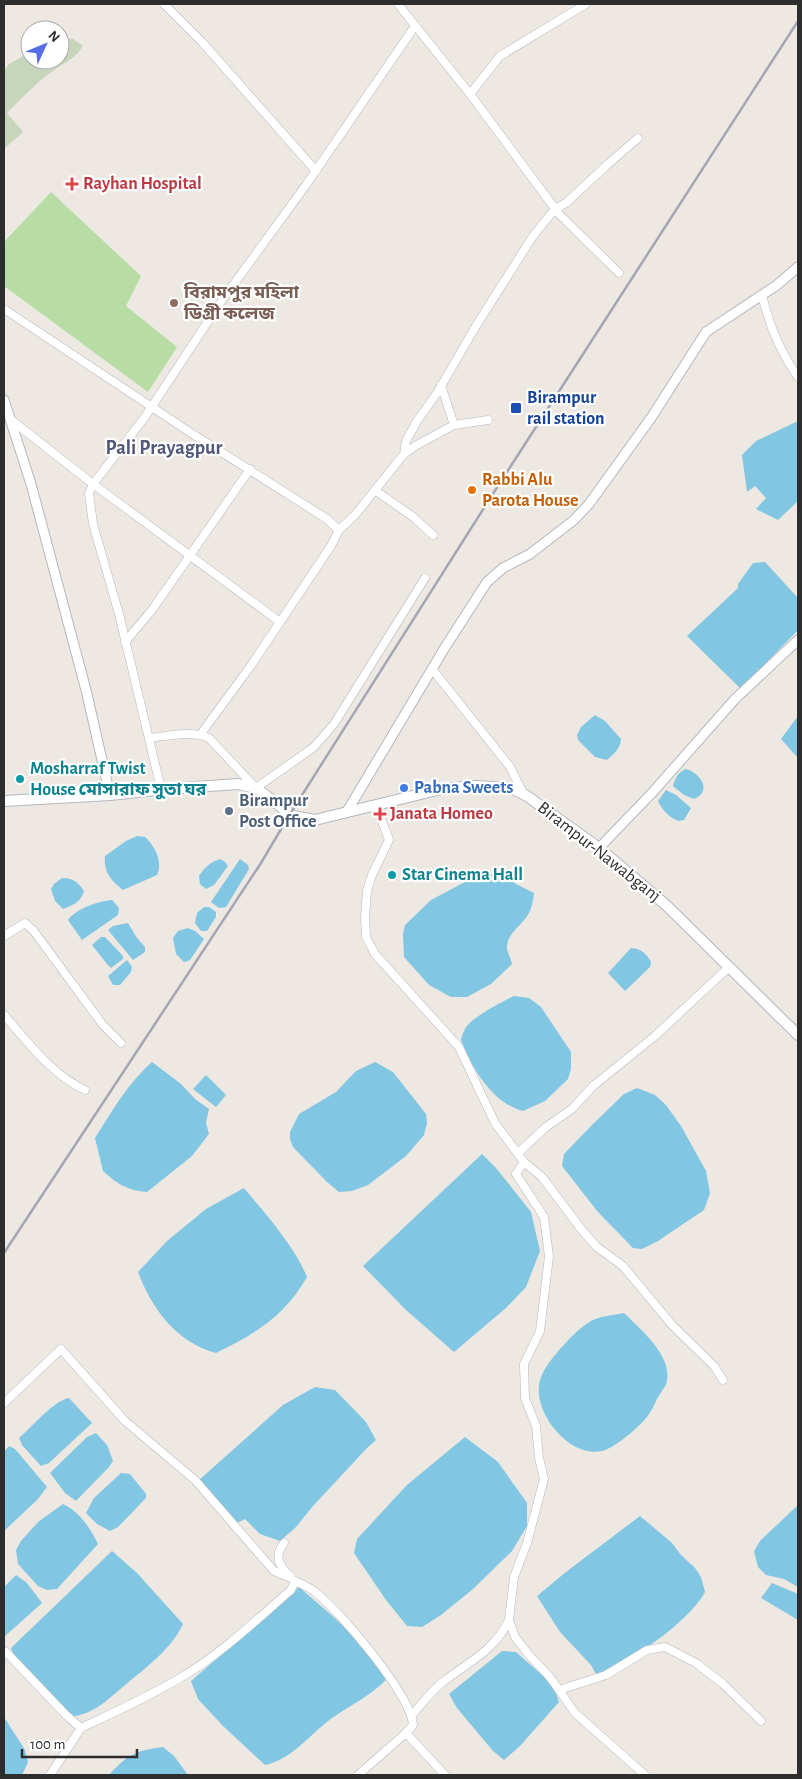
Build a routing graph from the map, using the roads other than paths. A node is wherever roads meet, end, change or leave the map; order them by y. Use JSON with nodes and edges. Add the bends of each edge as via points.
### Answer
{"nodes":[{"id":1,"x":164,"y":4,"type":"edge"},
{"id":2,"x":398,"y":4,"type":"edge"},
{"id":3,"x":586,"y":4,"type":"edge"},
{"id":4,"x":415,"y":26,"type":"junction"},
{"id":5,"x":470,"y":94,"type":"junction"},
{"id":6,"x":638,"y":138,"type":"dead end"},
{"id":7,"x":316,"y":171,"type":"junction"},
{"id":8,"x":555,"y":208,"type":"junction"},
{"id":9,"x":798,"y":267,"type":"edge"},
{"id":10,"x":619,"y":273,"type":"dead end"},
{"id":11,"x":762,"y":295,"type":"junction"},
{"id":12,"x":4,"y":309,"type":"edge"},
{"id":13,"x":798,"y":377,"type":"edge"},
{"id":14,"x":441,"y":385,"type":"junction"},
{"id":15,"x":4,"y":400,"type":"edge"},
{"id":16,"x":152,"y":407,"type":"junction"},
{"id":17,"x":10,"y":419,"type":"junction"},
{"id":18,"x":488,"y":420,"type":"dead end"},
{"id":19,"x":454,"y":425,"type":"junction"},
{"id":20,"x":404,"y":454,"type":"junction"},
{"id":21,"x":250,"y":469,"type":"junction"},
{"id":22,"x":93,"y":484,"type":"junction"},
{"id":23,"x":376,"y":491,"type":"junction"},
{"id":24,"x":339,"y":530,"type":"junction"},
{"id":25,"x":434,"y":535,"type":"dead end"},
{"id":26,"x":190,"y":554,"type":"junction"},
{"id":27,"x":425,"y":578,"type":"dead end"},
{"id":28,"x":280,"y":622,"type":"junction"},
{"id":29,"x":798,"y":640,"type":"edge"},
{"id":30,"x":125,"y":642,"type":"junction"},
{"id":31,"x":432,"y":669,"type":"junction"},
{"id":32,"x":200,"y":734,"type":"junction"},
{"id":33,"x":149,"y":738,"type":"junction"},
{"id":34,"x":256,"y":788,"type":"junction"},
{"id":35,"x":161,"y":789,"type":"junction"},
{"id":36,"x":523,"y":793,"type":"junction"},
{"id":37,"x":110,"y":795,"type":"junction"},
{"id":38,"x":4,"y":801,"type":"edge"},
{"id":39,"x":376,"y":806,"type":"junction"},
{"id":40,"x":346,"y":813,"type":"junction"},
{"id":41,"x":599,"y":848,"type":"junction"},
{"id":42,"x":4,"y":936,"type":"edge"},
{"id":43,"x":729,"y":967,"type":"junction"},
{"id":44,"x":4,"y":1016,"type":"edge"},
{"id":45,"x":798,"y":1035,"type":"edge"},
{"id":46,"x":120,"y":1043,"type":"dead end"},
{"id":47,"x":84,"y":1090,"type":"dead end"},
{"id":48,"x":518,"y":1153,"type":"junction"},
{"id":49,"x":524,"y":1162,"type":"junction"},
{"id":50,"x":723,"y":1380,"type":"dead end"},
{"id":51,"x":4,"y":1403,"type":"edge"},
{"id":52,"x":284,"y":1543,"type":"dead end"},
{"id":53,"x":293,"y":1579,"type":"junction"},
{"id":54,"x":509,"y":1620,"type":"junction"},
{"id":55,"x":4,"y":1654,"type":"edge"},
{"id":56,"x":559,"y":1690,"type":"junction"},
{"id":57,"x":412,"y":1715,"type":"junction"},
{"id":58,"x":761,"y":1721,"type":"dead end"},
{"id":59,"x":81,"y":1728,"type":"junction"},
{"id":60,"x":406,"y":1733,"type":"junction"},
{"id":61,"x":50,"y":1775,"type":"edge"},
{"id":62,"x":358,"y":1775,"type":"edge"},
{"id":63,"x":445,"y":1775,"type":"edge"},
{"id":64,"x":644,"y":1775,"type":"edge"}],
"edges":[{"from":1,"to":7,"type":"street"},
{"from":2,"to":4,"type":"street"},
{"from":3,"to":5,"type":"street","via":[[500,56]]},
{"from":4,"to":5,"type":"street"},
{"from":4,"to":7,"type":"street"},
{"from":5,"to":8,"type":"street"},
{"from":6,"to":8,"type":"street","via":[[566,203]]},
{"from":7,"to":16,"type":"street","via":[[220,303]]},
{"from":8,"to":10,"type":"street"},
{"from":8,"to":14,"type":"street","via":[[509,272]]},
{"from":9,"to":11,"type":"street"},
{"from":11,"to":13,"type":"street","via":[[779,348]]},
{"from":11,"to":31,"type":"street","via":[[706,332],[589,504],[574,520],[530,554],[503,568],[487,582]]},
{"from":12,"to":16,"type":"street"},
{"from":14,"to":19,"type":"street"},
{"from":14,"to":20,"type":"street","via":[[406,441]]},
{"from":15,"to":17,"type":"street"},
{"from":16,"to":21,"type":"street"},
{"from":16,"to":22,"type":"street"},
{"from":17,"to":22,"type":"street"},
{"from":17,"to":37,"type":"street","via":[[31,484],[86,690]]},
{"from":18,"to":19,"type":"street"},
{"from":19,"to":20,"type":"street"},
{"from":20,"to":23,"type":"street"},
{"from":21,"to":24,"type":"street"},
{"from":21,"to":26,"type":"street"},
{"from":22,"to":26,"type":"street"},
{"from":22,"to":30,"type":"street","via":[[89,493],[93,524]]},
{"from":23,"to":24,"type":"street"},
{"from":23,"to":25,"type":"street"},
{"from":24,"to":28,"type":"street"},
{"from":26,"to":28,"type":"street"},
{"from":26,"to":30,"type":"street","via":[[152,610]]},
{"from":27,"to":34,"type":"street","via":[[334,724],[314,747]]},
{"from":28,"to":32,"type":"street"},
{"from":29,"to":41,"type":"street","via":[[735,699]]},
{"from":30,"to":33,"type":"street"},
{"from":31,"to":36,"type":"street","via":[[510,767]]},
{"from":31,"to":40,"type":"street"},
{"from":32,"to":33,"type":"street"},
{"from":32,"to":34,"type":"street","via":[[218,746]]},
{"from":33,"to":35,"type":"street"},
{"from":34,"to":35,"type":"main road","name":"Birampur-Nawabganj","via":[[238,784]]},
{"from":34,"to":40,"type":"main road","name":"Birampur-Nawabganj","via":[[288,813],[303,818],[315,820]]},
{"from":35,"to":37,"type":"main road","name":"Birampur-Nawabganj"},
{"from":36,"to":39,"type":"main road","name":"Birampur-Nawabganj","via":[[494,786],[466,787]]},
{"from":36,"to":41,"type":"main road","name":"Birampur-Nawabganj"},
{"from":37,"to":38,"type":"main road","name":"Birampur-Nawabganj"},
{"from":39,"to":40,"type":"main road","name":"Birampur-Nawabganj"},
{"from":39,"to":48,"type":"street","via":[[389,840],[368,891],[366,937],[375,954],[459,1047],[496,1123]]},
{"from":41,"to":43,"type":"main road","name":"Birampur-Nawabganj","via":[[666,905]]},
{"from":42,"to":46,"type":"street","via":[[25,923],[33,930]]},
{"from":43,"to":45,"type":"main road","name":"Birampur-Nawabganj"},
{"from":43,"to":48,"type":"street","via":[[655,1036]]},
{"from":44,"to":47,"type":"street","via":[[57,1072]]},
{"from":48,"to":49,"type":"street"},
{"from":49,"to":50,"type":"street","via":[[542,1177],[581,1229],[623,1266]]},
{"from":49,"to":54,"type":"street","via":[[516,1174],[544,1216],[549,1256],[540,1331],[524,1364],[525,1398],[536,1426],[544,1479],[514,1577]]},
{"from":51,"to":53,"type":"street","via":[[61,1349],[125,1421],[195,1480],[274,1571]]},
{"from":52,"to":53,"type":"street","via":[[278,1552],[278,1560]]},
{"from":53,"to":57,"type":"street","via":[[315,1591],[363,1641]]},
{"from":53,"to":59,"type":"street","via":[[291,1590],[239,1635],[182,1677],[146,1698]]},
{"from":54,"to":56,"type":"street","via":[[515,1637]]},
{"from":54,"to":57,"type":"street","via":[[488,1649],[442,1682]]},
{"from":55,"to":59,"type":"street","via":[[6,1652]]},
{"from":56,"to":58,"type":"street","via":[[606,1675],[647,1650],[665,1646],[722,1682]]},
{"from":56,"to":64,"type":"street","via":[[575,1713]]},
{"from":57,"to":60,"type":"street","via":[[413,1725]]},
{"from":59,"to":61,"type":"street"},
{"from":60,"to":62,"type":"street"},
{"from":60,"to":63,"type":"street"}]}
